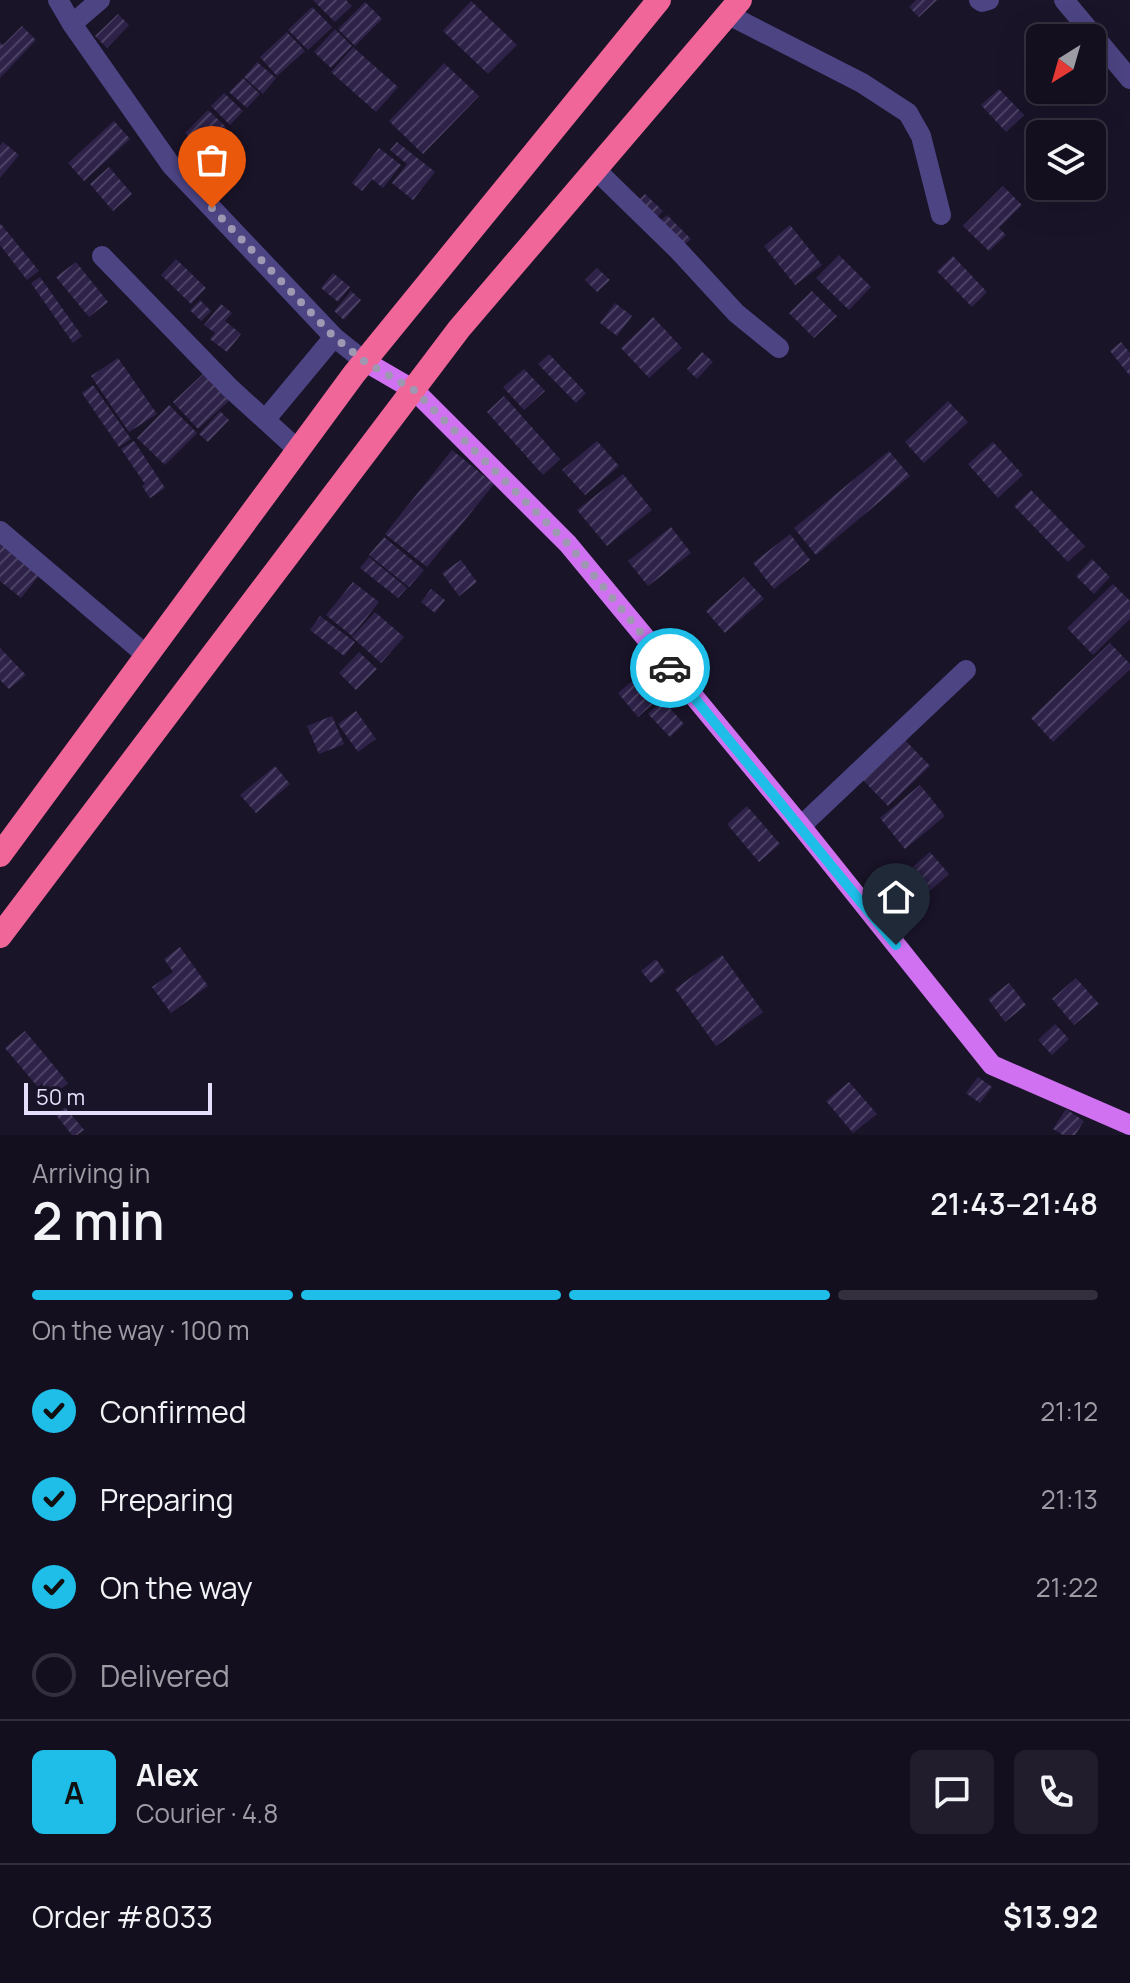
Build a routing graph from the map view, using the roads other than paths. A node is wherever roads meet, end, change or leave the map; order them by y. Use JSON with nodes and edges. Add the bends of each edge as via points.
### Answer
{"nodes":[{"id":1,"x":58,"y":0,"type":"edge"},
{"id":2,"x":100,"y":0,"type":"edge"},
{"id":3,"x":659,"y":0,"type":"edge"},
{"id":4,"x":979,"y":0,"type":"edge"},
{"id":5,"x":989,"y":0,"type":"edge"},
{"id":6,"x":1064,"y":0,"type":"edge"},
{"id":7,"x":735,"y":7,"type":"edge"},
{"id":8,"x":72,"y":24,"type":"junction"},
{"id":9,"x":1130,"y":79,"type":"edge"},
{"id":10,"x":596,"y":170,"type":"junction"},
{"id":11,"x":941,"y":215,"type":"dead end"},
{"id":12,"x":102,"y":256,"type":"dead end"},
{"id":13,"x":334,"y":337,"type":"junction"},
{"id":14,"x":779,"y":348,"type":"dead end"},
{"id":15,"x":364,"y":361,"type":"junction"},
{"id":16,"x":414,"y":390,"type":"junction"},
{"id":17,"x":265,"y":420,"type":"junction"},
{"id":18,"x":297,"y":449,"type":"junction"},
{"id":19,"x":0,"y":531,"type":"edge"},
{"id":20,"x":145,"y":654,"type":"junction"},
{"id":21,"x":966,"y":670,"type":"dead end"},
{"id":22,"x":801,"y":826,"type":"junction"},
{"id":23,"x":0,"y":855,"type":"edge"},
{"id":24,"x":0,"y":936,"type":"edge"},
{"id":25,"x":1130,"y":1125,"type":"edge"}],
"edges":[{"from":1,"to":8,"type":"street"},
{"from":2,"to":8,"type":"street"},
{"from":3,"to":15,"type":"highway"},
{"from":4,"to":5,"type":"street"},
{"from":6,"to":9,"type":"street"},
{"from":7,"to":10,"type":"highway"},
{"from":7,"to":11,"type":"street","via":[[908,113],[921,136]]},
{"from":8,"to":13,"type":"street","via":[[171,165]]},
{"from":10,"to":14,"type":"street","via":[[736,313]]},
{"from":10,"to":16,"type":"highway","via":[[459,329]]},
{"from":12,"to":17,"type":"street"},
{"from":13,"to":15,"type":"street"},
{"from":13,"to":17,"type":"street"},
{"from":15,"to":16,"type":"main road"},
{"from":15,"to":18,"type":"highway"},
{"from":16,"to":22,"type":"main road","via":[[568,544]]},
{"from":16,"to":24,"type":"highway"},
{"from":17,"to":18,"type":"street"},
{"from":18,"to":20,"type":"highway"},
{"from":19,"to":20,"type":"street"},
{"from":20,"to":23,"type":"highway"},
{"from":21,"to":22,"type":"street"},
{"from":22,"to":25,"type":"main road","via":[[992,1065]]}]}
